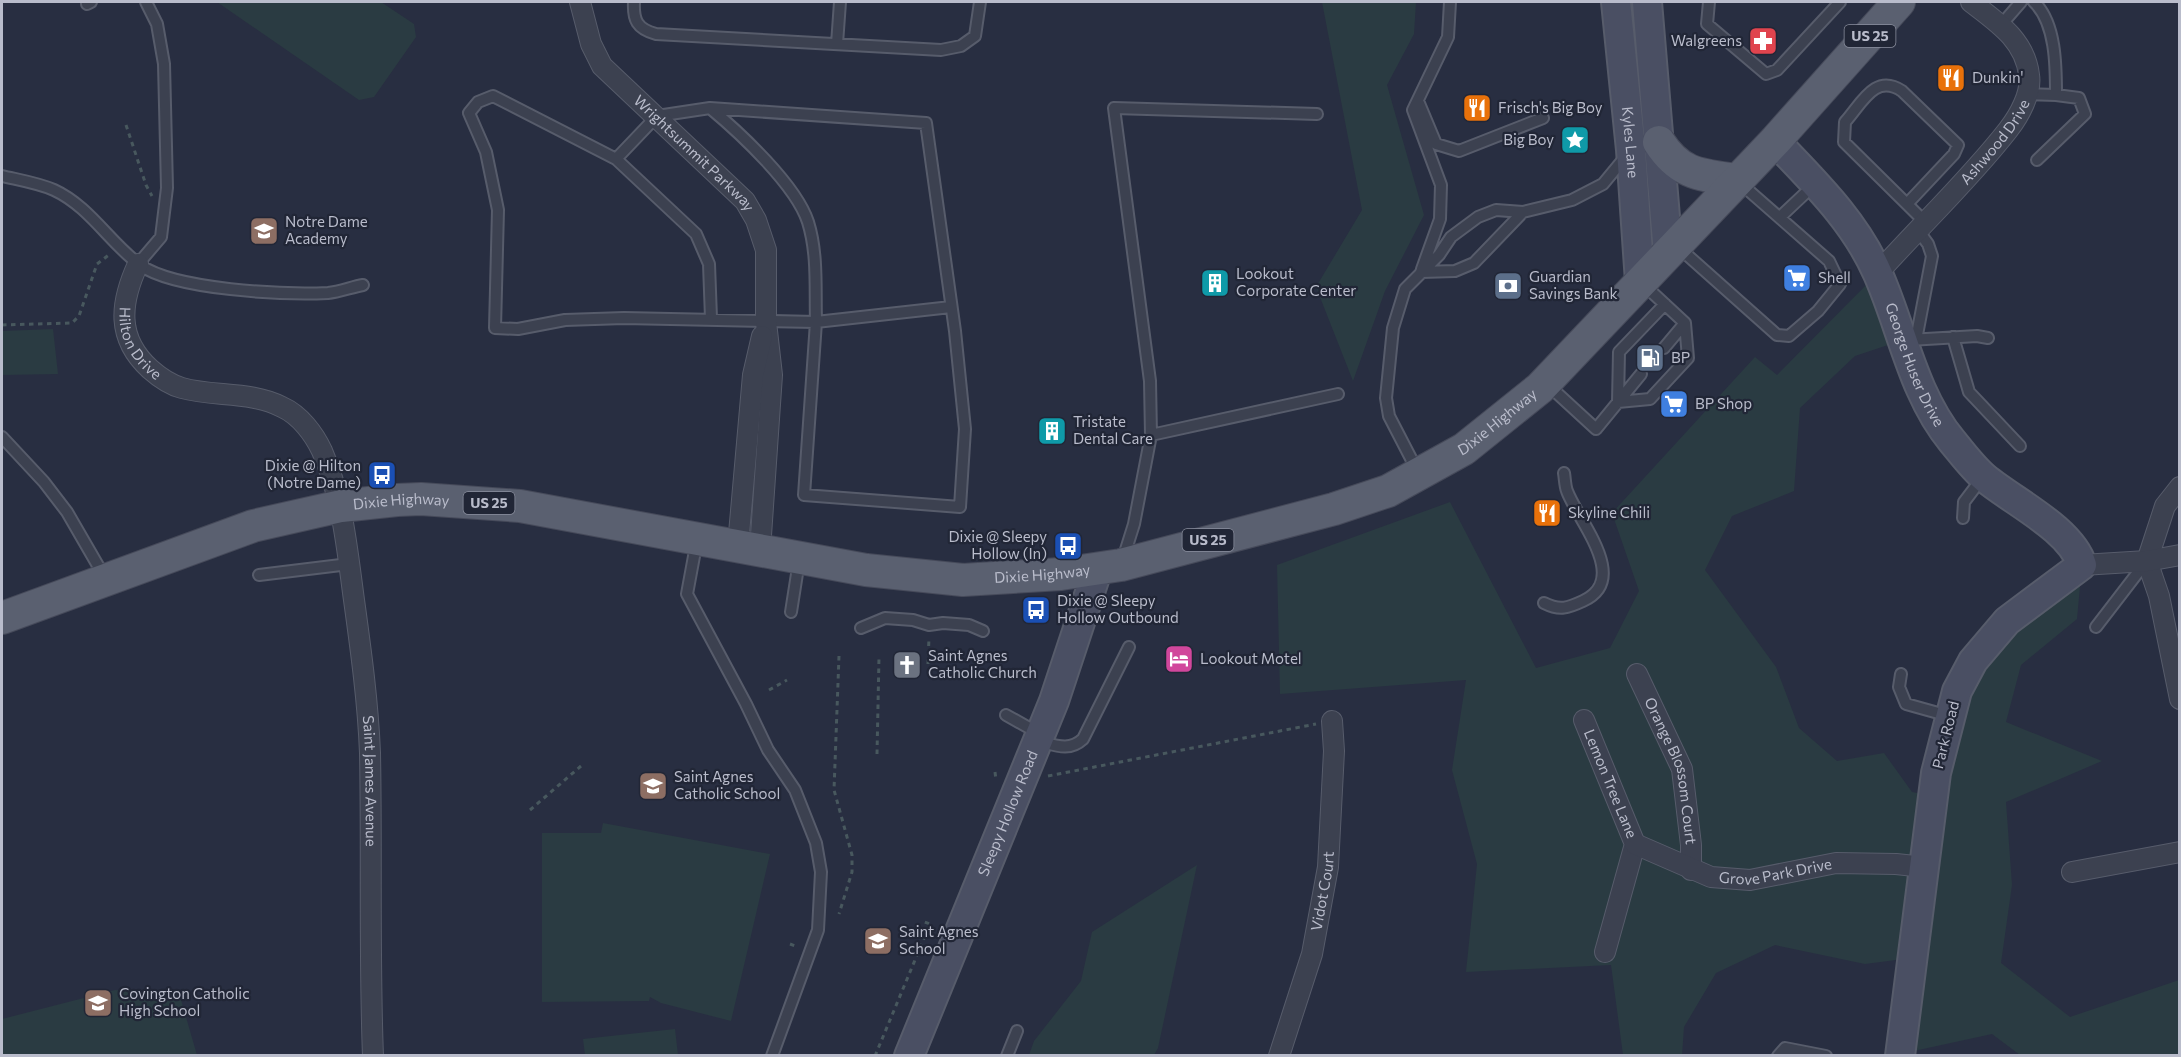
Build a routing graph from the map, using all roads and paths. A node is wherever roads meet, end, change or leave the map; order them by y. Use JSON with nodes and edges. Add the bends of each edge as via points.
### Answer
{"nodes":[{"id":1,"x":146,"y":2,"type":"edge"},
{"id":2,"x":580,"y":2,"type":"edge"},
{"id":3,"x":634,"y":2,"type":"edge"},
{"id":4,"x":840,"y":2,"type":"edge"},
{"id":5,"x":980,"y":2,"type":"edge"},
{"id":6,"x":1450,"y":2,"type":"edge"},
{"id":7,"x":1616,"y":2,"type":"edge"},
{"id":8,"x":1647,"y":2,"type":"edge"},
{"id":9,"x":1709,"y":2,"type":"edge"},
{"id":10,"x":1840,"y":2,"type":"edge"},
{"id":11,"x":1899,"y":2,"type":"edge"},
{"id":12,"x":1971,"y":2,"type":"edge"},
{"id":13,"x":2021,"y":2,"type":"edge"},
{"id":14,"x":2034,"y":2,"type":"edge"},
{"id":15,"x":2001,"y":25,"type":"junction"},
{"id":16,"x":837,"y":44,"type":"junction"},
{"id":17,"x":2027,"y":94,"type":"junction"},
{"id":18,"x":2056,"y":95,"type":"junction"},
{"id":19,"x":1418,"y":101,"type":"junction"},
{"id":20,"x":710,"y":108,"type":"junction"},
{"id":21,"x":1317,"y":114,"type":"dead end"},
{"id":22,"x":657,"y":116,"type":"junction"},
{"id":23,"x":1543,"y":118,"type":"dead end"},
{"id":24,"x":126,"y":125,"type":"dead end"},
{"id":25,"x":2062,"y":140,"type":"dead end"},
{"id":26,"x":1774,"y":141,"type":"junction"},
{"id":27,"x":2051,"y":145,"type":"junction"},
{"id":28,"x":1645,"y":146,"type":"junction"},
{"id":29,"x":616,"y":159,"type":"junction"},
{"id":30,"x":2037,"y":160,"type":"dead end"},
{"id":31,"x":2,"y":176,"type":"edge"},
{"id":32,"x":1737,"y":180,"type":"junction"},
{"id":33,"x":1816,"y":183,"type":"junction"},
{"id":34,"x":154,"y":199,"type":"dead end"},
{"id":35,"x":1907,"y":204,"type":"junction"},
{"id":36,"x":1523,"y":212,"type":"junction"},
{"id":37,"x":1780,"y":218,"type":"junction"},
{"id":38,"x":1921,"y":225,"type":"junction"},
{"id":39,"x":1672,"y":249,"type":"junction"},
{"id":40,"x":114,"y":256,"type":"dead end"},
{"id":41,"x":138,"y":264,"type":"junction"},
{"id":42,"x":1421,"y":272,"type":"junction"},
{"id":43,"x":1878,"y":273,"type":"junction"},
{"id":44,"x":1640,"y":282,"type":"junction"},
{"id":45,"x":363,"y":285,"type":"dead end"},
{"id":46,"x":1665,"y":304,"type":"junction"},
{"id":47,"x":951,"y":307,"type":"junction"},
{"id":48,"x":711,"y":318,"type":"junction"},
{"id":49,"x":766,"y":322,"type":"junction"},
{"id":50,"x":816,"y":322,"type":"junction"},
{"id":51,"x":1685,"y":323,"type":"junction"},
{"id":52,"x":2,"y":325,"type":"edge"},
{"id":53,"x":1953,"y":337,"type":"junction"},
{"id":54,"x":1988,"y":338,"type":"dead end"},
{"id":55,"x":1910,"y":340,"type":"junction"},
{"id":56,"x":1664,"y":348,"type":"dead end"},
{"id":57,"x":1641,"y":374,"type":"dead end"},
{"id":58,"x":1545,"y":383,"type":"junction"},
{"id":59,"x":1338,"y":394,"type":"dead end"},
{"id":60,"x":1618,"y":402,"type":"junction"},
{"id":61,"x":1151,"y":435,"type":"junction"},
{"id":62,"x":2,"y":437,"type":"edge"},
{"id":63,"x":2020,"y":446,"type":"dead end"},
{"id":64,"x":1564,"y":473,"type":"dead end"},
{"id":65,"x":1419,"y":475,"type":"junction"},
{"id":66,"x":1983,"y":477,"type":"junction"},
{"id":67,"x":2180,"y":487,"type":"edge"},
{"id":68,"x":341,"y":506,"type":"junction"},
{"id":69,"x":1963,"y":518,"type":"dead end"},
{"id":70,"x":698,"y":537,"type":"junction"},
{"id":71,"x":749,"y":548,"type":"junction"},
{"id":72,"x":2180,"y":555,"type":"edge"},
{"id":73,"x":800,"y":558,"type":"junction"},
{"id":74,"x":2146,"y":561,"type":"junction"},
{"id":75,"x":349,"y":564,"type":"junction"},
{"id":76,"x":2082,"y":565,"type":"junction"},
{"id":77,"x":1109,"y":567,"type":"junction"},
{"id":78,"x":259,"y":575,"type":"dead end"},
{"id":79,"x":106,"y":579,"type":"junction"},
{"id":80,"x":1544,"y":603,"type":"dead end"},
{"id":81,"x":791,"y":612,"type":"dead end"},
{"id":82,"x":2,"y":618,"type":"edge"},
{"id":83,"x":2096,"y":627,"type":"dead end"},
{"id":84,"x":861,"y":628,"type":"dead end"},
{"id":85,"x":929,"y":630,"type":"dead end"},
{"id":86,"x":983,"y":631,"type":"dead end"},
{"id":87,"x":1129,"y":647,"type":"dead end"},
{"id":88,"x":839,"y":656,"type":"dead end"},
{"id":89,"x":879,"y":657,"type":"dead end"},
{"id":90,"x":898,"y":657,"type":"dead end"},
{"id":91,"x":908,"y":657,"type":"dead end"},
{"id":92,"x":928,"y":664,"type":"dead end"},
{"id":93,"x":1637,"y":674,"type":"dead end"},
{"id":94,"x":1901,"y":674,"type":"dead end"},
{"id":95,"x":787,"y":680,"type":"dead end"},
{"id":96,"x":769,"y":690,"type":"dead end"},
{"id":97,"x":2180,"y":699,"type":"edge"},
{"id":98,"x":1006,"y":715,"type":"dead end"},
{"id":99,"x":1949,"y":717,"type":"junction"},
{"id":100,"x":1584,"y":720,"type":"dead end"},
{"id":101,"x":1332,"y":722,"type":"joint"},
{"id":102,"x":1039,"y":737,"type":"junction"},
{"id":103,"x":877,"y":754,"type":"dead end"},
{"id":104,"x":581,"y":766,"type":"dead end"},
{"id":105,"x":995,"y":772,"type":"dead end"},
{"id":106,"x":1045,"y":776,"type":"dead end"},
{"id":107,"x":996,"y":780,"type":"dead end"},
{"id":108,"x":530,"y":810,"type":"dead end"},
{"id":109,"x":1635,"y":844,"type":"junction"},
{"id":110,"x":2180,"y":852,"type":"edge"},
{"id":111,"x":1924,"y":867,"type":"junction"},
{"id":112,"x":1691,"y":870,"type":"junction"},
{"id":113,"x":2072,"y":872,"type":"dead end"},
{"id":114,"x":839,"y":914,"type":"dead end"},
{"id":115,"x":922,"y":921,"type":"dead end"},
{"id":116,"x":1605,"y":952,"type":"dead end"},
{"id":117,"x":891,"y":1016,"type":"junction"},
{"id":118,"x":901,"y":1020,"type":"dead end"},
{"id":119,"x":1017,"y":1031,"type":"dead end"},
{"id":120,"x":372,"y":1056,"type":"edge"},
{"id":121,"x":772,"y":1056,"type":"edge"},
{"id":122,"x":875,"y":1056,"type":"edge"},
{"id":123,"x":909,"y":1056,"type":"edge"},
{"id":124,"x":1007,"y":1056,"type":"edge"},
{"id":125,"x":1279,"y":1056,"type":"edge"},
{"id":126,"x":1778,"y":1056,"type":"edge"},
{"id":127,"x":1826,"y":1056,"type":"edge"},
{"id":128,"x":1900,"y":1056,"type":"edge"}],
"edges":[{"from":1,"to":41,"type":"lane","name":"Hilton Drive","via":[[157,24],[164,64],[167,188],[161,237]]},
{"from":2,"to":22,"type":"street","name":"Wrightsummit Parkway","via":[[591,44],[603,66]]},
{"from":3,"to":16,"type":"lane","via":[[637,24],[656,34]]},
{"from":4,"to":16,"type":"lane"},
{"from":5,"to":16,"type":"lane","via":[[975,36],[962,46],[941,50]]},
{"from":6,"to":19,"type":"lane","via":[[1448,37]]},
{"from":7,"to":28,"type":"street","name":"Kyles Lane"},
{"from":8,"to":28,"type":"street","name":"Kyles Lane"},
{"from":9,"to":10,"type":"lane","via":[[1707,24],[1766,74],[1777,70]]},
{"from":11,"to":26,"type":"main road","name":"Dixie Highway","number":"US 25"},
{"from":12,"to":15,"type":"street","name":"Ashwood Drive"},
{"from":13,"to":15,"type":"lane"},
{"from":14,"to":18,"type":"lane","via":[[2046,15],[2056,67]]},
{"from":15,"to":17,"type":"street","name":"Ashwood Drive","via":[[2020,45],[2030,75]]},
{"from":17,"to":18,"type":"lane"},
{"from":17,"to":38,"type":"street","name":"Ashwood Drive","via":[[2009,129]]},
{"from":18,"to":27,"type":"lane","via":[[2079,98],[2078,122]]},
{"from":19,"to":23,"type":"lane","via":[[1436,144],[1459,151]]},
{"from":19,"to":42,"type":"lane","via":[[1413,110],[1441,185],[1440,219]]},
{"from":20,"to":22,"type":"lane"},
{"from":20,"to":47,"type":"lane","via":[[926,123]]},
{"from":20,"to":50,"type":"lane","via":[[733,127],[791,191],[807,221],[815,253]]},
{"from":21,"to":61,"type":"lane","via":[[1114,108],[1150,381]]},
{"from":22,"to":29,"type":"lane"},
{"from":22,"to":49,"type":"street","name":"Wrightsummit Parkway","via":[[745,201],[756,220],[766,250]]},
{"from":24,"to":34,"type":"path"},
{"from":25,"to":27,"type":"lane"},
{"from":26,"to":32,"type":"main road","name":"Dixie Highway","number":"US 25"},
{"from":26,"to":33,"type":"street","name":"George Huser Drive"},
{"from":27,"to":30,"type":"lane"},
{"from":28,"to":32,"type":"main road","via":[[1683,169]]},
{"from":28,"to":36,"type":"lane","via":[[1603,184],[1572,200]]},
{"from":28,"to":39,"type":"street","name":"Kyles Lane"},
{"from":28,"to":44,"type":"street","name":"Kyles Lane"},
{"from":29,"to":48,"type":"lane","via":[[696,234],[709,264]]},
{"from":29,"to":48,"type":"lane","via":[[492,96],[478,102],[469,113],[486,152],[498,210],[495,328],[518,329],[566,320]]},
{"from":31,"to":41,"type":"lane","via":[[55,191],[76,204]]},
{"from":32,"to":37,"type":"lane"},
{"from":32,"to":39,"type":"main road","name":"Dixie Highway","number":"US 25"},
{"from":33,"to":37,"type":"lane"},
{"from":33,"to":43,"type":"street","name":"George Huser Drive","via":[[1841,213]]},
{"from":35,"to":35,"type":"lane","via":[[1844,142],[1842,135],[1845,122],[1884,83],[1902,91],[1958,145]]},
{"from":35,"to":38,"type":"lane"},
{"from":36,"to":42,"type":"lane","via":[[1474,263],[1455,271]]},
{"from":36,"to":42,"type":"lane","via":[[1496,210],[1478,217],[1451,237]]},
{"from":37,"to":39,"type":"lane","via":[[1829,261],[1840,284],[1818,311],[1789,336],[1777,335]]},
{"from":38,"to":43,"type":"street","name":"Ashwood Drive"},
{"from":38,"to":55,"type":"lane","via":[[1932,256]]},
{"from":39,"to":44,"type":"main road","name":"Dixie Highway","number":"US 25"},
{"from":40,"to":52,"type":"path","via":[[108,254],[97,264],[72,323]]},
{"from":41,"to":45,"type":"lane","via":[[182,283],[241,289],[329,293]]},
{"from":41,"to":68,"type":"street","name":"Hilton Drive","via":[[126,294],[125,323],[130,345],[142,361],[158,376],[181,388],[261,400],[295,415],[321,450]]},
{"from":42,"to":65,"type":"lane","via":[[1405,289],[1397,309],[1386,398],[1389,416]]},
{"from":43,"to":55,"type":"street","name":"George Huser Drive"},
{"from":44,"to":46,"type":"lane"},
{"from":44,"to":58,"type":"main road","name":"Dixie Highway","number":"US 25"},
{"from":46,"to":51,"type":"lane"},
{"from":46,"to":60,"type":"lane","via":[[1619,352]]},
{"from":47,"to":50,"type":"lane"},
{"from":47,"to":50,"type":"lane","via":[[965,429],[960,507],[804,495]]},
{"from":48,"to":49,"type":"lane"},
{"from":49,"to":50,"type":"lane"},
{"from":49,"to":71,"type":"street","name":"Wrightsummit Parkway","via":[[753,375]]},
{"from":51,"to":56,"type":"lane"},
{"from":51,"to":60,"type":"lane","via":[[1688,358],[1650,399]]},
{"from":53,"to":54,"type":"lane"},
{"from":53,"to":55,"type":"lane"},
{"from":53,"to":63,"type":"lane","via":[[1969,392]]},
{"from":55,"to":66,"type":"street","name":"George Huser Drive","via":[[1941,425]]},
{"from":57,"to":60,"type":"lane"},
{"from":58,"to":60,"type":"lane","via":[[1596,429]]},
{"from":58,"to":65,"type":"main road","name":"Dixie Highway","number":"US 25","via":[[1464,449]]},
{"from":59,"to":61,"type":"lane"},
{"from":61,"to":77,"type":"lane","via":[[1134,525]]},
{"from":62,"to":79,"type":"lane","via":[[67,512]]},
{"from":64,"to":80,"type":"lane","via":[[1566,490],[1603,565],[1603,578],[1600,588],[1590,597],[1567,608]]},
{"from":65,"to":77,"type":"main road","name":"Dixie Highway","number":"US 25","via":[[1388,491],[1334,509]]},
{"from":66,"to":69,"type":"lane","via":[[1964,502]]},
{"from":66,"to":76,"type":"street","name":"George Huser Drive","via":[[2077,550]]},
{"from":67,"to":74,"type":"street","via":[[2165,506]]},
{"from":68,"to":70,"type":"main road","name":"Dixie Highway","number":"US 25","via":[[421,499],[498,504]]},
{"from":68,"to":75,"type":"street","name":"Saint James Avenue"},
{"from":68,"to":79,"type":"main road","name":"Dixie Highway","number":"US 25","via":[[253,526]]},
{"from":70,"to":71,"type":"main road","name":"Dixie Highway","number":"US 25"},
{"from":70,"to":121,"type":"lane","via":[[687,594],[768,750],[795,790],[816,843],[821,872],[818,930]]},
{"from":71,"to":73,"type":"main road","name":"Dixie Highway","number":"US 25"},
{"from":72,"to":74,"type":"street"},
{"from":73,"to":77,"type":"main road","name":"Dixie Highway","number":"US 25","via":[[866,570],[963,580]]},
{"from":73,"to":81,"type":"lane"},
{"from":74,"to":76,"type":"street"},
{"from":74,"to":83,"type":"lane"},
{"from":74,"to":97,"type":"street","via":[[2159,596]]},
{"from":75,"to":78,"type":"lane"},
{"from":75,"to":120,"type":"street","name":"Saint James Avenue","via":[[370,750]]},
{"from":76,"to":99,"type":"street","name":"Park Road","via":[[2007,621],[1973,661]]},
{"from":77,"to":102,"type":"street","name":"Sleepy Hollow Road"},
{"from":79,"to":82,"type":"main road","name":"Dixie Highway","number":"US 25"},
{"from":84,"to":86,"type":"lane","via":[[885,618],[929,625],[969,625]]},
{"from":85,"to":92,"type":"path"},
{"from":87,"to":102,"type":"lane","via":[[1076,746],[1064,748]]},
{"from":88,"to":114,"type":"path","via":[[834,790],[852,855],[852,872]]},
{"from":89,"to":103,"type":"path"},
{"from":90,"to":91,"type":"path"},
{"from":93,"to":112,"type":"street","name":"Orange Blossom Court","via":[[1682,769]]},
{"from":94,"to":99,"type":"lane","via":[[1899,687],[1906,704]]},
{"from":95,"to":96,"type":"path"},
{"from":98,"to":102,"type":"lane"},
{"from":99,"to":111,"type":"street","name":"Park Road","via":[[1936,773]]},
{"from":100,"to":109,"type":"street","name":"Lemon Tree Lane"},
{"from":101,"to":106,"type":"path"},
{"from":101,"to":125,"type":"street","name":"Vidot Court","via":[[1328,867],[1312,954]]},
{"from":102,"to":123,"type":"street","name":"Sleepy Hollow Road"},
{"from":104,"to":108,"type":"path"},
{"from":105,"to":107,"type":"path"},
{"from":109,"to":112,"type":"street","name":"Grove Park Drive"},
{"from":109,"to":116,"type":"street","name":"Lemon Tree Lane"},
{"from":110,"to":113,"type":"street"},
{"from":111,"to":112,"type":"street","name":"Grove Park Drive","via":[[1836,863],[1750,880],[1711,877]]},
{"from":111,"to":128,"type":"street","name":"Park Road"},
{"from":115,"to":117,"type":"path","via":[[930,924]]},
{"from":117,"to":118,"type":"path"},
{"from":117,"to":122,"type":"path"},
{"from":119,"to":124,"type":"lane"},
{"from":126,"to":127,"type":"lane","via":[[1785,1048]]}]}
